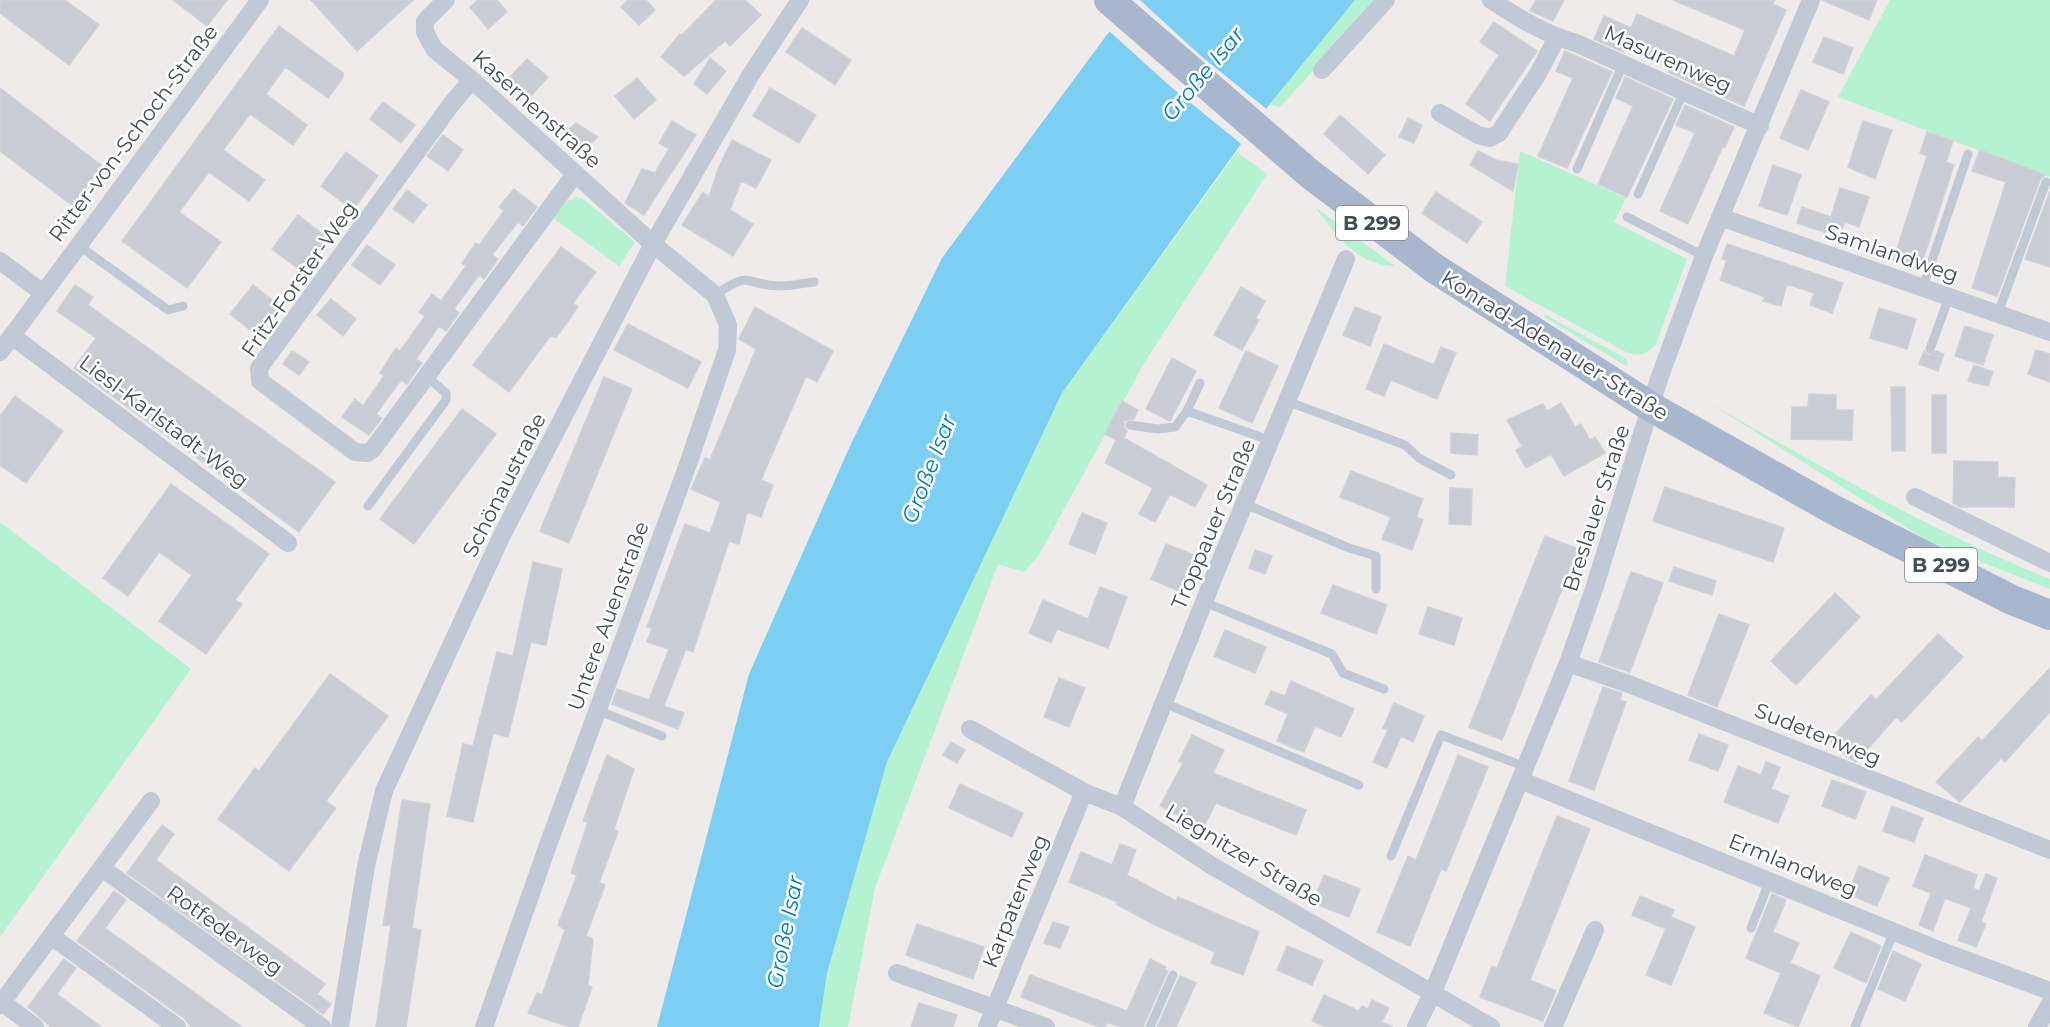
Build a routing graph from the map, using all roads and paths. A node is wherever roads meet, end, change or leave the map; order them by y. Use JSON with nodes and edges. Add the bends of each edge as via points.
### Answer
{"nodes":[{"id":1,"x":260,"y":0,"type":"edge"},
{"id":2,"x":446,"y":0,"type":"edge"},
{"id":3,"x":800,"y":0,"type":"edge"},
{"id":4,"x":1109,"y":0,"type":"edge"},
{"id":5,"x":1386,"y":0,"type":"edge"},
{"id":6,"x":1493,"y":0,"type":"edge"},
{"id":7,"x":1806,"y":5,"type":"edge"},
{"id":8,"x":1557,"y":38,"type":"junction"},
{"id":9,"x":1623,"y":64,"type":"junction"},
{"id":10,"x":1322,"y":70,"type":"dead end"},
{"id":11,"x":472,"y":80,"type":"junction"},
{"id":12,"x":1684,"y":91,"type":"junction"},
{"id":13,"x":1440,"y":113,"type":"dead end"},
{"id":14,"x":1760,"y":126,"type":"junction"},
{"id":15,"x":1968,"y":154,"type":"dead end"},
{"id":16,"x":1577,"y":169,"type":"dead end"},
{"id":17,"x":575,"y":174,"type":"junction"},
{"id":18,"x":2046,"y":182,"type":"dead end"},
{"id":19,"x":1638,"y":194,"type":"dead end"},
{"id":20,"x":1627,"y":217,"type":"dead end"},
{"id":21,"x":1720,"y":217,"type":"junction"},
{"id":22,"x":653,"y":244,"type":"junction"},
{"id":23,"x":78,"y":245,"type":"junction"},
{"id":24,"x":1704,"y":256,"type":"junction"},
{"id":25,"x":1346,"y":259,"type":"dead end"},
{"id":26,"x":0,"y":261,"type":"edge"},
{"id":27,"x":813,"y":282,"type":"dead end"},
{"id":28,"x":1923,"y":288,"type":"junction"},
{"id":29,"x":42,"y":292,"type":"junction"},
{"id":30,"x":715,"y":295,"type":"junction"},
{"id":31,"x":1949,"y":297,"type":"junction"},
{"id":32,"x":183,"y":306,"type":"dead end"},
{"id":33,"x":1998,"y":313,"type":"junction"},
{"id":34,"x":2050,"y":332,"type":"edge"},
{"id":35,"x":12,"y":336,"type":"junction"},
{"id":36,"x":1930,"y":349,"type":"dead end"},
{"id":37,"x":0,"y":352,"type":"edge"},
{"id":38,"x":426,"y":376,"type":"junction"},
{"id":39,"x":1200,"y":383,"type":"dead end"},
{"id":40,"x":1289,"y":402,"type":"junction"},
{"id":41,"x":1652,"y":407,"type":"junction"},
{"id":42,"x":1187,"y":411,"type":"junction"},
{"id":43,"x":1130,"y":425,"type":"dead end"},
{"id":44,"x":1272,"y":441,"type":"junction"},
{"id":45,"x":1451,"y":475,"type":"dead end"},
{"id":46,"x":1916,"y":496,"type":"dead end"},
{"id":47,"x":1245,"y":504,"type":"junction"},
{"id":48,"x":368,"y":506,"type":"dead end"},
{"id":49,"x":288,"y":543,"type":"dead end"},
{"id":50,"x":2050,"y":563,"type":"edge"},
{"id":51,"x":1376,"y":589,"type":"dead end"},
{"id":52,"x":1204,"y":602,"type":"junction"},
{"id":53,"x":2050,"y":615,"type":"edge"},
{"id":54,"x":1568,"y":663,"type":"junction"},
{"id":55,"x":1384,"y":689,"type":"dead end"},
{"id":56,"x":1164,"y":703,"type":"junction"},
{"id":57,"x":597,"y":710,"type":"junction"},
{"id":58,"x":970,"y":729,"type":"dead end"},
{"id":59,"x":662,"y":736,"type":"dead end"},
{"id":60,"x":1523,"y":774,"type":"junction"},
{"id":61,"x":1359,"y":785,"type":"dead end"},
{"id":62,"x":1084,"y":792,"type":"junction"},
{"id":63,"x":151,"y":801,"type":"dead end"},
{"id":64,"x":1122,"y":807,"type":"junction"},
{"id":65,"x":2050,"y":850,"type":"edge"},
{"id":66,"x":1391,"y":856,"type":"dead end"},
{"id":67,"x":103,"y":869,"type":"junction"},
{"id":68,"x":1770,"y":880,"type":"junction"},
{"id":69,"x":1751,"y":928,"type":"dead end"},
{"id":70,"x":1595,"y":930,"type":"dead end"},
{"id":71,"x":1894,"y":931,"type":"junction"},
{"id":72,"x":51,"y":936,"type":"junction"},
{"id":73,"x":897,"y":973,"type":"dead end"},
{"id":74,"x":1173,"y":975,"type":"dead end"},
{"id":75,"x":2050,"y":991,"type":"edge"},
{"id":76,"x":1433,"y":992,"type":"junction"},
{"id":77,"x":1,"y":1004,"type":"edge"},
{"id":78,"x":2050,"y":1004,"type":"edge"},
{"id":79,"x":995,"y":1008,"type":"junction"},
{"id":80,"x":35,"y":1027,"type":"edge"},
{"id":81,"x":177,"y":1027,"type":"edge"},
{"id":82,"x":322,"y":1027,"type":"edge"},
{"id":83,"x":340,"y":1027,"type":"edge"},
{"id":84,"x":484,"y":1027,"type":"edge"},
{"id":85,"x":987,"y":1027,"type":"edge"},
{"id":86,"x":1046,"y":1027,"type":"edge"},
{"id":87,"x":1150,"y":1027,"type":"edge"},
{"id":88,"x":1416,"y":1027,"type":"edge"},
{"id":89,"x":1491,"y":1027,"type":"edge"},
{"id":90,"x":1553,"y":1027,"type":"edge"},
{"id":91,"x":1855,"y":1027,"type":"edge"},
{"id":92,"x":2037,"y":1027,"type":"edge"}],
"edges":[{"from":1,"to":23,"type":"street","name":"Ritter-von-Schoch-Straße"},
{"from":2,"to":11,"type":"street","name":"Kasernenstraße","via":[[425,21],[425,32],[434,49]]},
{"from":3,"to":22,"type":"street","name":"Schönaustraße","via":[[750,76]]},
{"from":4,"to":41,"type":"main road","name":"Konrad-Adenauer-Straße","number":"B 299","via":[[1319,181],[1434,268]]},
{"from":5,"to":10,"type":"street"},
{"from":6,"to":8,"type":"street","name":"Masurenweg","via":[[1519,19]]},
{"from":7,"to":14,"type":"street","name":"Breslauer Straße","via":[[1778,62]]},
{"from":8,"to":9,"type":"street","name":"Masurenweg"},
{"from":8,"to":13,"type":"street","via":[[1499,133],[1490,138],[1478,135]]},
{"from":9,"to":12,"type":"street","name":"Masurenweg"},
{"from":9,"to":16,"type":"lane"},
{"from":11,"to":17,"type":"street","name":"Kasernenstraße"},
{"from":11,"to":38,"type":"street","name":"Fritz-Forster-Weg","via":[[258,373],[260,381],[355,452],[367,453]]},
{"from":12,"to":14,"type":"street","name":"Masurenweg"},
{"from":12,"to":19,"type":"lane"},
{"from":14,"to":21,"type":"street","name":"Breslauer Straße"},
{"from":15,"to":28,"type":"lane"},
{"from":17,"to":22,"type":"street","name":"Kasernenstraße"},
{"from":17,"to":38,"type":"street","name":"Fritz-Forster-Weg"},
{"from":18,"to":33,"type":"lane"},
{"from":20,"to":24,"type":"lane"},
{"from":21,"to":24,"type":"street","name":"Breslauer Straße"},
{"from":21,"to":28,"type":"street","name":"Samlandweg"},
{"from":22,"to":30,"type":"street","name":"Untere Auenstraße"},
{"from":22,"to":83,"type":"street","name":"Schönaustraße","via":[[502,535],[384,791],[366,866]]},
{"from":23,"to":29,"type":"street","name":"Ritter-von-Schoch-Straße"},
{"from":23,"to":32,"type":"lane","via":[[168,310]]},
{"from":24,"to":41,"type":"street","name":"Breslauer Straße"},
{"from":25,"to":40,"type":"street","name":"Troppauer Straße"},
{"from":26,"to":29,"type":"street"},
{"from":27,"to":30,"type":"lane","via":[[779,286],[746,279]]},
{"from":28,"to":31,"type":"street","name":"Samlandweg"},
{"from":29,"to":35,"type":"street","name":"Ritter-von-Schoch-Straße"},
{"from":30,"to":57,"type":"street","name":"Untere Auenstraße","via":[[728,325],[727,350]]},
{"from":31,"to":33,"type":"street","name":"Samlandweg"},
{"from":31,"to":36,"type":"lane"},
{"from":33,"to":34,"type":"street","name":"Samlandweg"},
{"from":35,"to":37,"type":"street","name":"Ritter-von-Schoch-Straße"},
{"from":35,"to":49,"type":"street","name":"Liesl-Karlstadt-Weg"},
{"from":38,"to":48,"type":"lane","via":[[446,393],[446,400]]},
{"from":39,"to":42,"type":"lane"},
{"from":40,"to":44,"type":"street","name":"Troppauer Straße"},
{"from":40,"to":45,"type":"lane","via":[[1405,445],[1419,458]]},
{"from":41,"to":53,"type":"main road","name":"Konrad-Adenauer-Straße","number":"B 299","via":[[1834,510],[2012,600]]},
{"from":41,"to":54,"type":"street","name":"Breslauer Straße"},
{"from":42,"to":43,"type":"lane","via":[[1175,426],[1158,429]]},
{"from":42,"to":44,"type":"lane"},
{"from":44,"to":47,"type":"street","name":"Troppauer Straße"},
{"from":46,"to":50,"type":"street"},
{"from":47,"to":51,"type":"lane","via":[[1376,556]]},
{"from":47,"to":52,"type":"street","name":"Troppauer Straße"},
{"from":52,"to":55,"type":"lane","via":[[1332,654],[1343,673]]},
{"from":52,"to":56,"type":"street","name":"Troppauer Straße"},
{"from":54,"to":60,"type":"street","name":"Breslauer Straße"},
{"from":54,"to":65,"type":"street","name":"Sudetenweg"},
{"from":56,"to":61,"type":"lane"},
{"from":56,"to":64,"type":"street","name":"Troppauer Straße"},
{"from":57,"to":59,"type":"lane"},
{"from":57,"to":84,"type":"street","name":"Untere Auenstraße"},
{"from":58,"to":62,"type":"street","name":"Liegnitzer Straße"},
{"from":60,"to":66,"type":"lane","via":[[1441,735]]},
{"from":60,"to":68,"type":"street","name":"Ermlandweg"},
{"from":60,"to":76,"type":"street","name":"Breslauer Straße"},
{"from":62,"to":64,"type":"street","name":"Liegnitzer Straße"},
{"from":62,"to":79,"type":"street","name":"Karpatenweg"},
{"from":63,"to":67,"type":"street"},
{"from":64,"to":76,"type":"street","name":"Liegnitzer Straße","via":[[1214,867]]},
{"from":67,"to":72,"type":"street"},
{"from":67,"to":82,"type":"street","name":"Rotfederweg"},
{"from":68,"to":69,"type":"lane"},
{"from":68,"to":71,"type":"street","name":"Ermlandweg"},
{"from":70,"to":90,"type":"street"},
{"from":71,"to":75,"type":"street","name":"Ermlandweg"},
{"from":71,"to":91,"type":"lane"},
{"from":72,"to":77,"type":"street"},
{"from":72,"to":81,"type":"street"},
{"from":73,"to":79,"type":"street"},
{"from":74,"to":87,"type":"lane"},
{"from":76,"to":88,"type":"street","name":"Breslauer Straße"},
{"from":76,"to":89,"type":"street","name":"Liegnitzer Straße"},
{"from":77,"to":80,"type":"street"},
{"from":78,"to":92,"type":"street"},
{"from":79,"to":85,"type":"street","name":"Karpatenweg"},
{"from":79,"to":86,"type":"street"}]}
